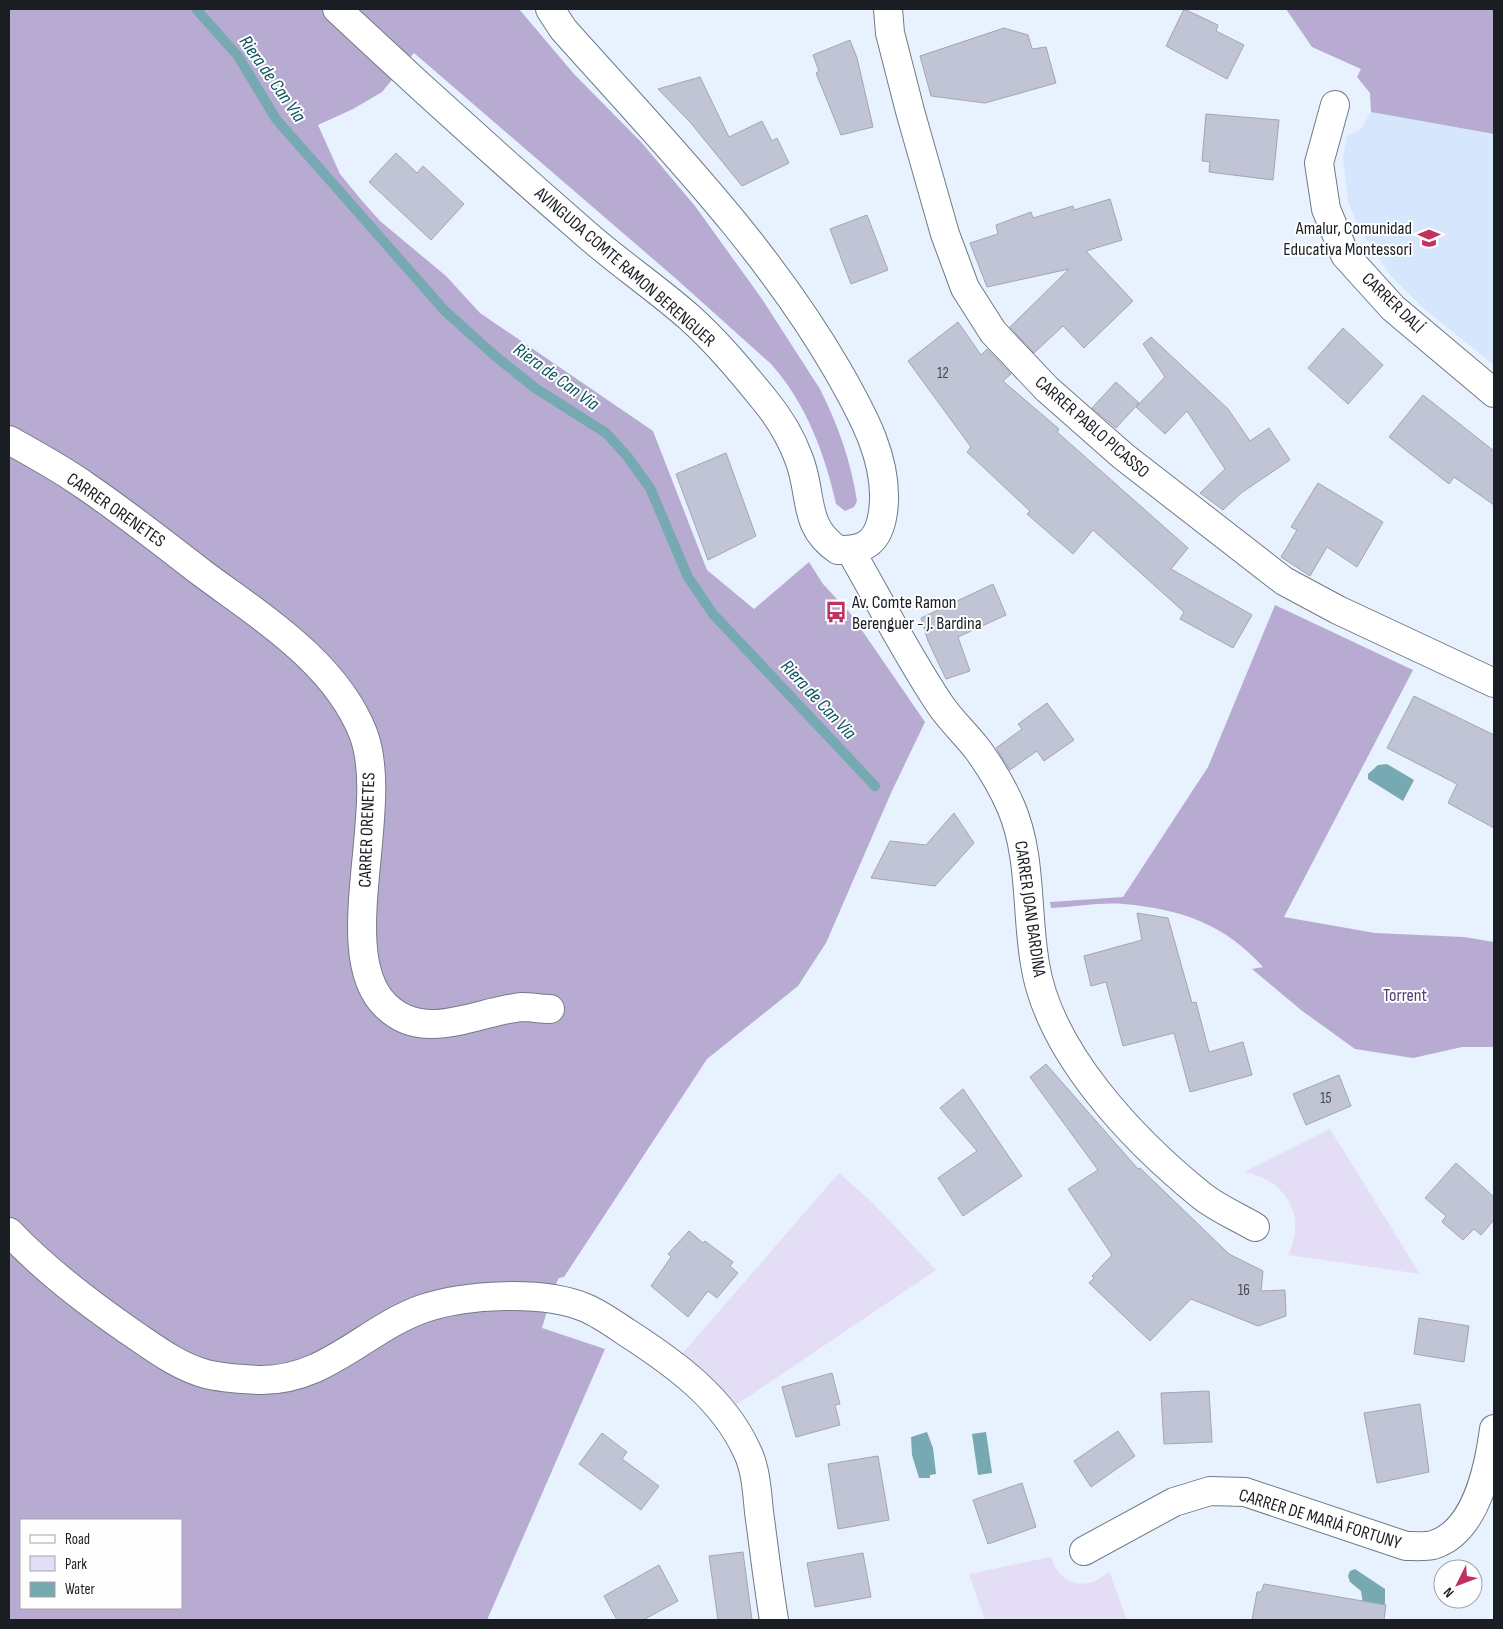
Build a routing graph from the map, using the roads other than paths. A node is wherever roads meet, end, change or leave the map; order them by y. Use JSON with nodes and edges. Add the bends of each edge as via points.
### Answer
{"nodes":[{"id":1,"x":336,"y":9,"type":"edge"},
{"id":2,"x":550,"y":9,"type":"edge"},
{"id":3,"x":888,"y":9,"type":"edge"},
{"id":4,"x":1335,"y":105,"type":"dead end"},
{"id":5,"x":1494,"y":393,"type":"edge"},
{"id":6,"x":9,"y":440,"type":"edge"},
{"id":7,"x":850,"y":550,"type":"junction"},
{"id":8,"x":1494,"y":683,"type":"edge"},
{"id":9,"x":550,"y":1010,"type":"dead end"},
{"id":10,"x":1255,"y":1227,"type":"dead end"},
{"id":11,"x":9,"y":1232,"type":"edge"},
{"id":12,"x":1494,"y":1429,"type":"edge"},
{"id":13,"x":1084,"y":1551,"type":"dead end"},
{"id":14,"x":774,"y":1620,"type":"edge"}],
"edges":[{"from":1,"to":7,"type":"street","name":"AVINGUDA COMTE RAMON BERENGUER","via":[[478,140],[713,340],[783,426],[800,460],[811,515],[818,532],[838,550]]},
{"from":2,"to":7,"type":"street","via":[[563,29],[737,225],[814,331],[853,397],[874,444],[882,472],[884,507],[875,538]]},
{"from":3,"to":8,"type":"street","name":"CARRER PABLO PICASSO","via":[[890,33],[910,111],[948,242],[977,309],[1005,346],[1046,389],[1123,456],[1284,581]]},
{"from":4,"to":5,"type":"street","name":"CARRER DALÍ","via":[[1319,163],[1326,209],[1345,255],[1393,308]]},
{"from":6,"to":9,"type":"street","name":"CARRER ORENETES","via":[[82,484],[261,616],[321,668],[338,689],[354,714],[369,754],[372,801],[362,956],[371,986],[386,1007],[399,1017],[432,1024],[451,1024],[522,1007]]},
{"from":7,"to":10,"type":"street","name":"CARRER JOAN BARDINA","via":[[939,704],[978,750],[998,779],[1012,808],[1022,847],[1035,965],[1044,998],[1062,1038],[1112,1109],[1158,1156],[1203,1198]]},
{"from":11,"to":14,"type":"street","via":[[30,1255],[89,1302],[164,1355],[205,1374],[258,1380],[315,1370],[392,1324],[422,1309],[449,1302],[506,1296],[540,1297],[586,1308],[650,1348],[700,1387],[736,1430],[748,1453],[755,1481]]},
{"from":12,"to":13,"type":"street","name":"CARRER DE MARIÀ FORTUNY","via":[[1490,1460],[1471,1509],[1460,1526],[1433,1545],[1406,1546],[1245,1492],[1210,1491],[1174,1502]]}]}
